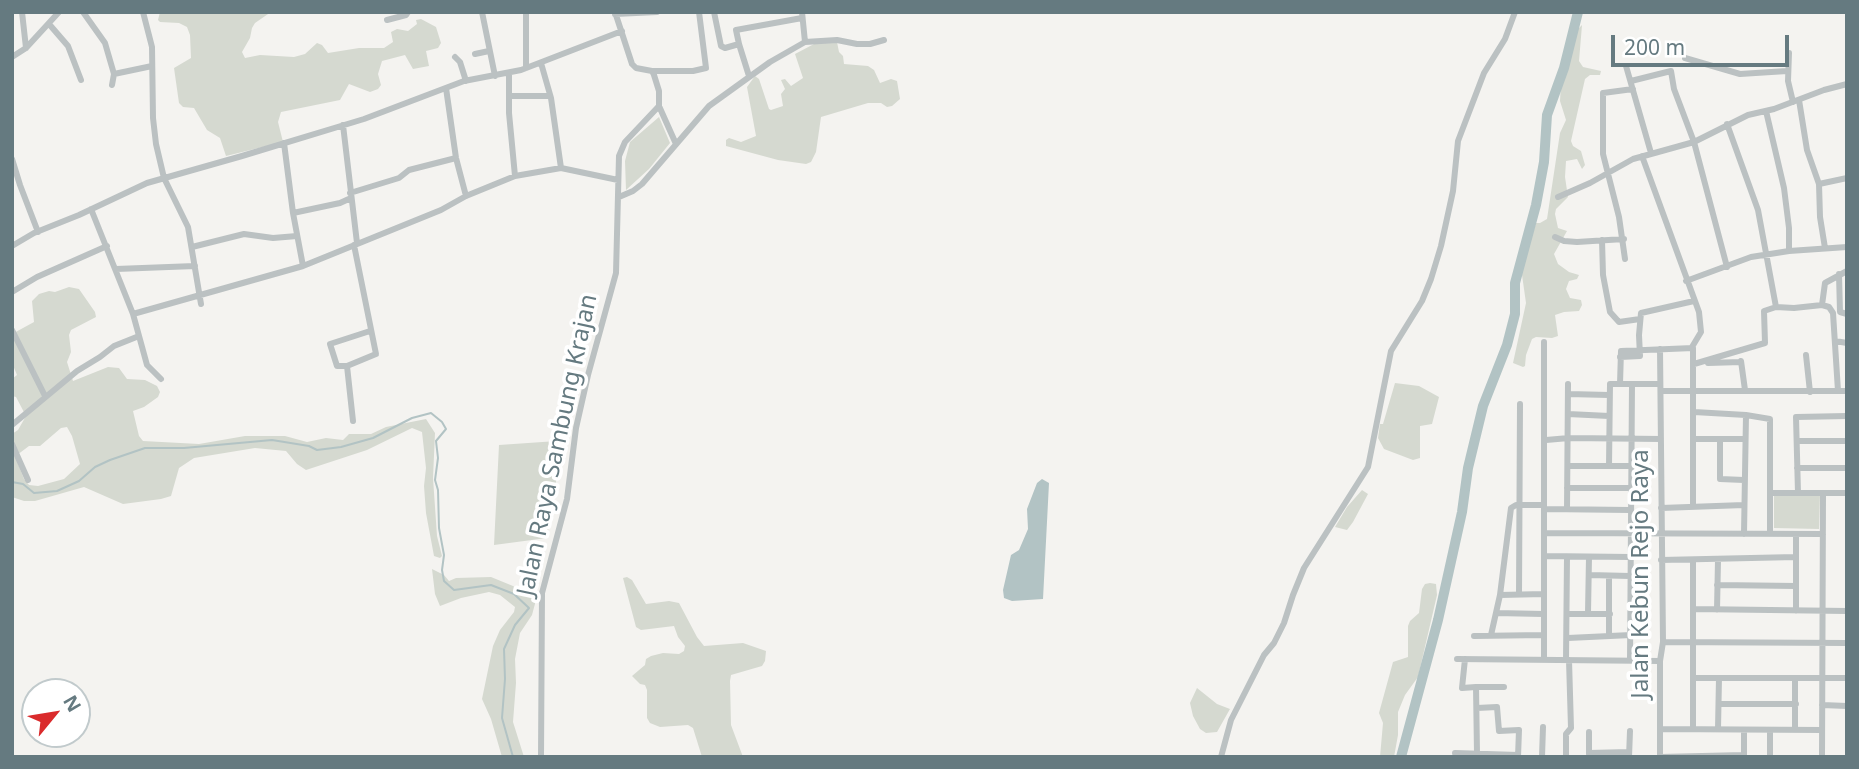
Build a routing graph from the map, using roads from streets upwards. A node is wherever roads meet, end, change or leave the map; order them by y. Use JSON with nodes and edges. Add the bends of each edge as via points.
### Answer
{"nodes":[{"id":1,"x":22,"y":12,"type":"edge"},
{"id":2,"x":59,"y":12,"type":"edge"},
{"id":3,"x":83,"y":12,"type":"edge"},
{"id":4,"x":143,"y":12,"type":"edge"},
{"id":5,"x":408,"y":12,"type":"edge"},
{"id":6,"x":482,"y":12,"type":"edge"},
{"id":7,"x":527,"y":12,"type":"edge"},
{"id":8,"x":654,"y":12,"type":"edge"},
{"id":9,"x":699,"y":12,"type":"edge"},
{"id":10,"x":714,"y":12,"type":"edge"},
{"id":11,"x":1515,"y":12,"type":"edge"},
{"id":12,"x":615,"y":13,"type":"edge"},
{"id":13,"x":802,"y":15,"type":"edge"},
{"id":14,"x":387,"y":20,"type":"dead end"},
{"id":15,"x":49,"y":24,"type":"junction"},
{"id":16,"x":622,"y":31,"type":"junction"},
{"id":17,"x":884,"y":40,"type":"dead end"},
{"id":18,"x":805,"y":42,"type":"junction"},
{"id":19,"x":739,"y":44,"type":"junction"},
{"id":20,"x":26,"y":48,"type":"junction"},
{"id":21,"x":489,"y":51,"type":"junction"},
{"id":22,"x":1789,"y":53,"type":"dead end"},
{"id":23,"x":475,"y":54,"type":"dead end"},
{"id":24,"x":12,"y":57,"type":"edge"},
{"id":25,"x":455,"y":57,"type":"dead end"},
{"id":26,"x":1685,"y":58,"type":"dead end"},
{"id":27,"x":541,"y":63,"type":"junction"},
{"id":28,"x":152,"y":66,"type":"junction"},
{"id":29,"x":1626,"y":66,"type":"dead end"},
{"id":30,"x":526,"y":68,"type":"junction"},
{"id":31,"x":652,"y":71,"type":"junction"},
{"id":32,"x":1787,"y":71,"type":"junction"},
{"id":33,"x":509,"y":73,"type":"junction"},
{"id":34,"x":114,"y":74,"type":"junction"},
{"id":35,"x":495,"y":76,"type":"junction"},
{"id":36,"x":748,"y":76,"type":"junction"},
{"id":37,"x":81,"y":80,"type":"dead end"},
{"id":38,"x":466,"y":81,"type":"junction"},
{"id":39,"x":1847,"y":84,"type":"edge"},
{"id":40,"x":112,"y":85,"type":"dead end"},
{"id":41,"x":1632,"y":85,"type":"junction"},
{"id":42,"x":446,"y":88,"type":"junction"},
{"id":43,"x":509,"y":96,"type":"junction"},
{"id":44,"x":550,"y":96,"type":"junction"},
{"id":45,"x":1796,"y":101,"type":"junction"},
{"id":46,"x":659,"y":106,"type":"junction"},
{"id":47,"x":1766,"y":111,"type":"junction"},
{"id":48,"x":1727,"y":124,"type":"junction"},
{"id":49,"x":343,"y":125,"type":"junction"},
{"id":50,"x":1694,"y":142,"type":"junction"},
{"id":51,"x":284,"y":143,"type":"junction"},
{"id":52,"x":676,"y":144,"type":"junction"},
{"id":53,"x":1651,"y":153,"type":"junction"},
{"id":54,"x":1642,"y":156,"type":"junction"},
{"id":55,"x":456,"y":158,"type":"junction"},
{"id":56,"x":12,"y":159,"type":"edge"},
{"id":57,"x":561,"y":168,"type":"junction"},
{"id":58,"x":1606,"y":173,"type":"junction"},
{"id":59,"x":515,"y":176,"type":"junction"},
{"id":60,"x":164,"y":177,"type":"junction"},
{"id":61,"x":1847,"y":178,"type":"edge"},
{"id":62,"x":618,"y":181,"type":"junction"},
{"id":63,"x":1819,"y":184,"type":"junction"},
{"id":64,"x":351,"y":196,"type":"junction"},
{"id":65,"x":466,"y":196,"type":"junction"},
{"id":66,"x":619,"y":197,"type":"junction"},
{"id":67,"x":1558,"y":197,"type":"dead end"},
{"id":68,"x":91,"y":209,"type":"junction"},
{"id":69,"x":293,"y":213,"type":"junction"},
{"id":70,"x":38,"y":232,"type":"junction"},
{"id":71,"x":297,"y":236,"type":"junction"},
{"id":72,"x":1555,"y":237,"type":"dead end"},
{"id":73,"x":1623,"y":239,"type":"junction"},
{"id":74,"x":1602,"y":240,"type":"junction"},
{"id":75,"x":356,"y":244,"type":"junction"},
{"id":76,"x":12,"y":246,"type":"edge"},
{"id":77,"x":107,"y":246,"type":"junction"},
{"id":78,"x":192,"y":247,"type":"junction"},
{"id":79,"x":1847,"y":247,"type":"edge"},
{"id":80,"x":1825,"y":248,"type":"junction"},
{"id":81,"x":1789,"y":251,"type":"junction"},
{"id":82,"x":1767,"y":256,"type":"junction"},
{"id":83,"x":1625,"y":259,"type":"dead end"},
{"id":84,"x":195,"y":266,"type":"junction"},
{"id":85,"x":303,"y":266,"type":"junction"},
{"id":86,"x":1727,"y":267,"type":"junction"},
{"id":87,"x":116,"y":269,"type":"junction"},
{"id":88,"x":1847,"y":271,"type":"edge"},
{"id":89,"x":1839,"y":274,"type":"junction"},
{"id":90,"x":1686,"y":281,"type":"junction"},
{"id":91,"x":12,"y":292,"type":"edge"},
{"id":92,"x":200,"y":294,"type":"junction"},
{"id":93,"x":1694,"y":300,"type":"junction"},
{"id":94,"x":201,"y":304,"type":"dead end"},
{"id":95,"x":1822,"y":305,"type":"junction"},
{"id":96,"x":1776,"y":307,"type":"junction"},
{"id":97,"x":1840,"y":313,"type":"edge"},
{"id":98,"x":133,"y":314,"type":"junction"},
{"id":99,"x":1640,"y":319,"type":"junction"},
{"id":100,"x":12,"y":330,"type":"edge"},
{"id":101,"x":370,"y":331,"type":"junction"},
{"id":102,"x":139,"y":337,"type":"junction"},
{"id":103,"x":1835,"y":341,"type":"junction"},
{"id":104,"x":1544,"y":342,"type":"dead end"},
{"id":105,"x":1847,"y":343,"type":"edge"},
{"id":106,"x":1692,"y":348,"type":"junction"},
{"id":107,"x":1640,"y":349,"type":"junction"},
{"id":108,"x":1660,"y":349,"type":"junction"},
{"id":109,"x":1740,"y":352,"type":"junction"},
{"id":110,"x":1806,"y":355,"type":"dead end"},
{"id":111,"x":1741,"y":362,"type":"junction"},
{"id":112,"x":1696,"y":363,"type":"junction"},
{"id":113,"x":347,"y":366,"type":"junction"},
{"id":114,"x":161,"y":379,"type":"dead end"},
{"id":115,"x":1568,"y":384,"type":"dead end"},
{"id":116,"x":1620,"y":384,"type":"junction"},
{"id":117,"x":1632,"y":384,"type":"junction"},
{"id":118,"x":1660,"y":387,"type":"junction"},
{"id":119,"x":1694,"y":389,"type":"junction"},
{"id":120,"x":1745,"y":390,"type":"junction"},
{"id":121,"x":1838,"y":391,"type":"junction"},
{"id":122,"x":1847,"y":391,"type":"edge"},
{"id":123,"x":1810,"y":392,"type":"junction"},
{"id":124,"x":1568,"y":394,"type":"junction"},
{"id":125,"x":1609,"y":395,"type":"junction"},
{"id":126,"x":45,"y":396,"type":"junction"},
{"id":127,"x":1521,"y":404,"type":"dead end"},
{"id":128,"x":1694,"y":412,"type":"junction"},
{"id":129,"x":1568,"y":414,"type":"junction"},
{"id":130,"x":1746,"y":415,"type":"junction"},
{"id":131,"x":1847,"y":415,"type":"edge"},
{"id":132,"x":1609,"y":416,"type":"junction"},
{"id":133,"x":353,"y":421,"type":"dead end"},
{"id":134,"x":12,"y":425,"type":"edge"},
{"id":135,"x":1569,"y":438,"type":"junction"},
{"id":136,"x":1608,"y":438,"type":"junction"},
{"id":137,"x":1631,"y":439,"type":"junction"},
{"id":138,"x":1661,"y":439,"type":"junction"},
{"id":139,"x":1694,"y":439,"type":"junction"},
{"id":140,"x":1720,"y":439,"type":"junction"},
{"id":141,"x":1745,"y":439,"type":"junction"},
{"id":142,"x":1546,"y":440,"type":"junction"},
{"id":143,"x":1797,"y":441,"type":"junction"},
{"id":144,"x":1847,"y":442,"type":"edge"},
{"id":145,"x":12,"y":444,"type":"edge"},
{"id":146,"x":1568,"y":466,"type":"junction"},
{"id":147,"x":1609,"y":466,"type":"junction"},
{"id":148,"x":1630,"y":466,"type":"junction"},
{"id":149,"x":1797,"y":468,"type":"junction"},
{"id":150,"x":1847,"y":468,"type":"edge"},
{"id":151,"x":28,"y":480,"type":"dead end"},
{"id":152,"x":1744,"y":480,"type":"junction"},
{"id":153,"x":1567,"y":488,"type":"junction"},
{"id":154,"x":1630,"y":488,"type":"junction"},
{"id":155,"x":1770,"y":493,"type":"junction"},
{"id":156,"x":1798,"y":493,"type":"junction"},
{"id":157,"x":1847,"y":493,"type":"edge"},
{"id":158,"x":1823,"y":494,"type":"junction"},
{"id":159,"x":1521,"y":505,"type":"junction"},
{"id":160,"x":1744,"y":505,"type":"junction"},
{"id":161,"x":1693,"y":506,"type":"junction"},
{"id":162,"x":1544,"y":507,"type":"junction"},
{"id":163,"x":1661,"y":508,"type":"junction"},
{"id":164,"x":1567,"y":509,"type":"junction"},
{"id":165,"x":1630,"y":510,"type":"junction"},
{"id":166,"x":1545,"y":533,"type":"junction"},
{"id":167,"x":1630,"y":533,"type":"junction"},
{"id":168,"x":1744,"y":534,"type":"junction"},
{"id":169,"x":1770,"y":534,"type":"junction"},
{"id":170,"x":1797,"y":534,"type":"junction"},
{"id":171,"x":1823,"y":534,"type":"junction"},
{"id":172,"x":1661,"y":535,"type":"junction"},
{"id":173,"x":1544,"y":556,"type":"junction"},
{"id":174,"x":1630,"y":556,"type":"junction"},
{"id":175,"x":1567,"y":557,"type":"junction"},
{"id":176,"x":1589,"y":557,"type":"junction"},
{"id":177,"x":1796,"y":557,"type":"junction"},
{"id":178,"x":1661,"y":560,"type":"junction"},
{"id":179,"x":1693,"y":560,"type":"junction"},
{"id":180,"x":1718,"y":560,"type":"junction"},
{"id":181,"x":1589,"y":575,"type":"junction"},
{"id":182,"x":1609,"y":576,"type":"junction"},
{"id":183,"x":1630,"y":576,"type":"junction"},
{"id":184,"x":1717,"y":585,"type":"junction"},
{"id":185,"x":1796,"y":586,"type":"junction"},
{"id":186,"x":1500,"y":594,"type":"junction"},
{"id":187,"x":1519,"y":594,"type":"junction"},
{"id":188,"x":1544,"y":594,"type":"junction"},
{"id":189,"x":1693,"y":609,"type":"junction"},
{"id":190,"x":1717,"y":610,"type":"junction"},
{"id":191,"x":1796,"y":611,"type":"junction"},
{"id":192,"x":1822,"y":611,"type":"junction"},
{"id":193,"x":1847,"y":611,"type":"edge"},
{"id":194,"x":1496,"y":613,"type":"junction"},
{"id":195,"x":1543,"y":614,"type":"junction"},
{"id":196,"x":1567,"y":614,"type":"junction"},
{"id":197,"x":1588,"y":614,"type":"junction"},
{"id":198,"x":1610,"y":614,"type":"junction"},
{"id":199,"x":1491,"y":635,"type":"junction"},
{"id":200,"x":1543,"y":635,"type":"junction"},
{"id":201,"x":1609,"y":635,"type":"junction"},
{"id":202,"x":1630,"y":635,"type":"junction"},
{"id":203,"x":1475,"y":636,"type":"dead end"},
{"id":204,"x":1568,"y":638,"type":"junction"},
{"id":205,"x":1663,"y":642,"type":"junction"},
{"id":206,"x":1694,"y":642,"type":"junction"},
{"id":207,"x":1821,"y":642,"type":"junction"},
{"id":208,"x":1847,"y":643,"type":"edge"},
{"id":209,"x":1544,"y":659,"type":"junction"},
{"id":210,"x":1568,"y":660,"type":"junction"},
{"id":211,"x":1630,"y":660,"type":"junction"},
{"id":212,"x":1660,"y":661,"type":"junction"},
{"id":213,"x":1693,"y":678,"type":"junction"},
{"id":214,"x":1718,"y":678,"type":"junction"},
{"id":215,"x":1795,"y":678,"type":"junction"},
{"id":216,"x":1822,"y":678,"type":"junction"},
{"id":217,"x":1847,"y":678,"type":"edge"},
{"id":218,"x":1476,"y":687,"type":"junction"},
{"id":219,"x":1504,"y":687,"type":"dead end"},
{"id":220,"x":1719,"y":704,"type":"junction"},
{"id":221,"x":1796,"y":704,"type":"junction"},
{"id":222,"x":1822,"y":705,"type":"junction"},
{"id":223,"x":1847,"y":706,"type":"edge"},
{"id":224,"x":1476,"y":708,"type":"junction"},
{"id":225,"x":1543,"y":727,"type":"dead end"},
{"id":226,"x":1660,"y":729,"type":"junction"},
{"id":227,"x":1693,"y":729,"type":"junction"},
{"id":228,"x":1718,"y":729,"type":"junction"},
{"id":229,"x":1744,"y":730,"type":"junction"},
{"id":230,"x":1796,"y":730,"type":"junction"},
{"id":231,"x":1822,"y":730,"type":"junction"},
{"id":232,"x":1630,"y":731,"type":"dead end"},
{"id":233,"x":1770,"y":731,"type":"junction"},
{"id":234,"x":1589,"y":732,"type":"dead end"},
{"id":235,"x":1455,"y":753,"type":"dead end"},
{"id":236,"x":1477,"y":753,"type":"junction"},
{"id":237,"x":1629,"y":754,"type":"edge"},
{"id":238,"x":1589,"y":755,"type":"edge"},
{"id":239,"x":1518,"y":756,"type":"edge"},
{"id":240,"x":1693,"y":756,"type":"edge"},
{"id":241,"x":1717,"y":756,"type":"edge"},
{"id":242,"x":1744,"y":756,"type":"edge"},
{"id":243,"x":541,"y":757,"type":"edge"},
{"id":244,"x":1221,"y":757,"type":"edge"},
{"id":245,"x":1542,"y":757,"type":"edge"},
{"id":246,"x":1566,"y":757,"type":"edge"},
{"id":247,"x":1661,"y":757,"type":"edge"},
{"id":248,"x":1770,"y":757,"type":"edge"},
{"id":249,"x":1822,"y":757,"type":"edge"}],
"edges":[{"from":1,"to":20,"type":"street"},
{"from":2,"to":15,"type":"street"},
{"from":3,"to":34,"type":"street","via":[[101,35]]},
{"from":4,"to":28,"type":"street"},
{"from":5,"to":14,"type":"street"},
{"from":6,"to":21,"type":"street"},
{"from":7,"to":30,"type":"street"},
{"from":8,"to":12,"type":"street"},
{"from":9,"to":31,"type":"street","via":[[706,68]]},
{"from":10,"to":19,"type":"street","via":[[722,47]]},
{"from":11,"to":244,"type":"street","via":[[1505,39],[1483,73],[1458,141],[1441,246],[1422,301],[1391,351],[1368,467],[1304,568],[1284,623],[1231,720]]},
{"from":12,"to":16,"type":"street"},
{"from":13,"to":18,"type":"street"},
{"from":13,"to":19,"type":"street","via":[[736,30]]},
{"from":15,"to":20,"type":"street"},
{"from":15,"to":37,"type":"street","via":[[68,46]]},
{"from":16,"to":27,"type":"street"},
{"from":16,"to":31,"type":"street","via":[[632,65]]},
{"from":17,"to":18,"type":"street","via":[[870,44]]},
{"from":18,"to":36,"type":"street"},
{"from":19,"to":36,"type":"street"},
{"from":20,"to":24,"type":"street"},
{"from":21,"to":23,"type":"street"},
{"from":21,"to":35,"type":"street"},
{"from":22,"to":32,"type":"street"},
{"from":25,"to":38,"type":"street"},
{"from":26,"to":32,"type":"street","via":[[1740,74]]},
{"from":27,"to":30,"type":"street"},
{"from":27,"to":44,"type":"street"},
{"from":28,"to":34,"type":"street"},
{"from":28,"to":60,"type":"street","via":[[153,118]]},
{"from":29,"to":41,"type":"street"},
{"from":30,"to":33,"type":"street"},
{"from":31,"to":46,"type":"street"},
{"from":32,"to":45,"type":"street"},
{"from":33,"to":35,"type":"street"},
{"from":33,"to":43,"type":"street"},
{"from":34,"to":40,"type":"street"},
{"from":35,"to":38,"type":"street"},
{"from":36,"to":52,"type":"street","via":[[709,106]]},
{"from":38,"to":42,"type":"street"},
{"from":39,"to":45,"type":"street"},
{"from":41,"to":50,"type":"street","via":[[1671,71]]},
{"from":41,"to":53,"type":"street"},
{"from":41,"to":58,"type":"street","via":[[1603,93]]},
{"from":42,"to":49,"type":"street"},
{"from":42,"to":55,"type":"street"},
{"from":43,"to":44,"type":"street"},
{"from":43,"to":59,"type":"street"},
{"from":44,"to":57,"type":"street"},
{"from":45,"to":47,"type":"street"},
{"from":45,"to":63,"type":"street"},
{"from":46,"to":52,"type":"street"},
{"from":46,"to":62,"type":"street","name":"Jalan Raya Sambung Krajan","via":[[625,142]]},
{"from":47,"to":48,"type":"street"},
{"from":47,"to":81,"type":"street","via":[[1784,188]]},
{"from":48,"to":50,"type":"street"},
{"from":48,"to":82,"type":"street","via":[[1758,210]]},
{"from":49,"to":51,"type":"street"},
{"from":49,"to":64,"type":"street"},
{"from":50,"to":53,"type":"street"},
{"from":50,"to":86,"type":"street"},
{"from":51,"to":60,"type":"street"},
{"from":51,"to":69,"type":"street"},
{"from":52,"to":66,"type":"street","via":[[636,189]]},
{"from":53,"to":54,"type":"street"},
{"from":54,"to":58,"type":"street"},
{"from":54,"to":90,"type":"street"},
{"from":55,"to":64,"type":"street","via":[[409,170]]},
{"from":55,"to":65,"type":"street"},
{"from":56,"to":70,"type":"street"},
{"from":57,"to":59,"type":"street"},
{"from":57,"to":62,"type":"street"},
{"from":58,"to":67,"type":"street"},
{"from":58,"to":73,"type":"street"},
{"from":59,"to":65,"type":"street"},
{"from":60,"to":68,"type":"street"},
{"from":60,"to":78,"type":"street","via":[[182,212]]},
{"from":61,"to":63,"type":"street"},
{"from":62,"to":66,"type":"street","name":"Jalan Raya Sambung Krajan"},
{"from":63,"to":80,"type":"street"},
{"from":64,"to":69,"type":"street","via":[[340,203]]},
{"from":64,"to":75,"type":"street"},
{"from":65,"to":75,"type":"street"},
{"from":66,"to":243,"type":"street","name":"Jalan Raya Sambung Krajan","via":[[616,273],[588,375],[567,499],[542,593]]},
{"from":68,"to":70,"type":"street"},
{"from":68,"to":77,"type":"street"},
{"from":69,"to":71,"type":"street"},
{"from":70,"to":76,"type":"street"},
{"from":71,"to":78,"type":"street","via":[[244,234]]},
{"from":71,"to":85,"type":"street"},
{"from":72,"to":74,"type":"street"},
{"from":73,"to":74,"type":"street"},
{"from":73,"to":83,"type":"street"},
{"from":74,"to":99,"type":"street","via":[[1610,312],[1619,322]]},
{"from":75,"to":85,"type":"street"},
{"from":75,"to":101,"type":"street"},
{"from":77,"to":87,"type":"street"},
{"from":77,"to":91,"type":"street"},
{"from":78,"to":84,"type":"street"},
{"from":79,"to":80,"type":"street"},
{"from":80,"to":81,"type":"street"},
{"from":81,"to":82,"type":"street"},
{"from":82,"to":86,"type":"street"},
{"from":82,"to":96,"type":"street"},
{"from":84,"to":87,"type":"street"},
{"from":84,"to":92,"type":"street"},
{"from":85,"to":92,"type":"street"},
{"from":86,"to":90,"type":"street"},
{"from":87,"to":98,"type":"street"},
{"from":88,"to":89,"type":"street"},
{"from":89,"to":95,"type":"street","via":[[1825,283]]},
{"from":89,"to":97,"type":"street"},
{"from":90,"to":93,"type":"street"},
{"from":92,"to":94,"type":"street"},
{"from":92,"to":98,"type":"street"},
{"from":93,"to":99,"type":"street","via":[[1644,311]]},
{"from":93,"to":106,"type":"street","via":[[1701,331]]},
{"from":95,"to":96,"type":"street"},
{"from":95,"to":97,"type":"street"},
{"from":96,"to":109,"type":"street","via":[[1763,313],[1765,343]]},
{"from":97,"to":103,"type":"street"},
{"from":98,"to":102,"type":"street"},
{"from":99,"to":107,"type":"street"},
{"from":100,"to":126,"type":"street"},
{"from":101,"to":113,"type":"street","via":[[376,355]]},
{"from":101,"to":113,"type":"street","via":[[330,344],[337,366]]},
{"from":102,"to":114,"type":"street","via":[[149,369]]},
{"from":102,"to":126,"type":"street","via":[[114,346]]},
{"from":103,"to":105,"type":"street"},
{"from":103,"to":121,"type":"street"},
{"from":104,"to":142,"type":"street"},
{"from":106,"to":108,"type":"street"},
{"from":106,"to":112,"type":"street"},
{"from":107,"to":108,"type":"street"},
{"from":107,"to":116,"type":"street","via":[[1639,356],[1620,357]]},
{"from":108,"to":118,"type":"street","name":"Jalan Kebun Rejo Raya"},
{"from":109,"to":111,"type":"street"},
{"from":109,"to":112,"type":"street"},
{"from":110,"to":123,"type":"street"},
{"from":111,"to":112,"type":"street"},
{"from":111,"to":120,"type":"street"},
{"from":112,"to":119,"type":"street"},
{"from":113,"to":133,"type":"street"},
{"from":115,"to":124,"type":"street"},
{"from":116,"to":117,"type":"street"},
{"from":116,"to":125,"type":"street","via":[[1611,384]]},
{"from":117,"to":118,"type":"street"},
{"from":117,"to":137,"type":"street"},
{"from":118,"to":119,"type":"street"},
{"from":118,"to":138,"type":"street","name":"Jalan Kebun Rejo Raya"},
{"from":119,"to":120,"type":"street"},
{"from":119,"to":128,"type":"street"},
{"from":120,"to":123,"type":"street"},
{"from":121,"to":122,"type":"street"},
{"from":121,"to":123,"type":"street"},
{"from":124,"to":125,"type":"street"},
{"from":124,"to":129,"type":"street"},
{"from":125,"to":132,"type":"street"},
{"from":126,"to":134,"type":"street"},
{"from":127,"to":159,"type":"street"},
{"from":128,"to":130,"type":"street"},
{"from":128,"to":139,"type":"street"},
{"from":129,"to":132,"type":"street"},
{"from":129,"to":135,"type":"street"},
{"from":130,"to":141,"type":"street"},
{"from":130,"to":155,"type":"street","via":[[1771,421]]},
{"from":131,"to":143,"type":"street","via":[[1796,417]]},
{"from":132,"to":136,"type":"street"},
{"from":135,"to":136,"type":"street"},
{"from":135,"to":142,"type":"street"},
{"from":135,"to":146,"type":"street"},
{"from":136,"to":137,"type":"street"},
{"from":136,"to":147,"type":"street"},
{"from":137,"to":138,"type":"street"},
{"from":137,"to":148,"type":"street"},
{"from":138,"to":163,"type":"street","name":"Jalan Kebun Rejo Raya"},
{"from":139,"to":140,"type":"street"},
{"from":139,"to":161,"type":"street"},
{"from":140,"to":141,"type":"street"},
{"from":140,"to":152,"type":"street","via":[[1720,479]]},
{"from":141,"to":152,"type":"street"},
{"from":142,"to":162,"type":"street"},
{"from":143,"to":144,"type":"street"},
{"from":143,"to":149,"type":"street"},
{"from":145,"to":151,"type":"street"},
{"from":146,"to":147,"type":"street"},
{"from":146,"to":153,"type":"street"},
{"from":147,"to":148,"type":"street"},
{"from":148,"to":154,"type":"street"},
{"from":149,"to":150,"type":"street"},
{"from":149,"to":156,"type":"street"},
{"from":152,"to":160,"type":"street"},
{"from":153,"to":154,"type":"street"},
{"from":153,"to":164,"type":"street"},
{"from":154,"to":165,"type":"street"},
{"from":155,"to":156,"type":"street"},
{"from":155,"to":169,"type":"street"},
{"from":156,"to":158,"type":"street"},
{"from":157,"to":158,"type":"street"},
{"from":158,"to":171,"type":"street"},
{"from":159,"to":162,"type":"street"},
{"from":159,"to":186,"type":"street","via":[[1510,510]]},
{"from":159,"to":187,"type":"street"},
{"from":160,"to":161,"type":"street"},
{"from":160,"to":168,"type":"street"},
{"from":161,"to":163,"type":"street"},
{"from":162,"to":164,"type":"street"},
{"from":162,"to":166,"type":"street"},
{"from":163,"to":172,"type":"street","name":"Jalan Kebun Rejo Raya"},
{"from":164,"to":165,"type":"street"},
{"from":165,"to":167,"type":"street"},
{"from":166,"to":167,"type":"street"},
{"from":166,"to":173,"type":"street"},
{"from":167,"to":172,"type":"street"},
{"from":167,"to":174,"type":"street"},
{"from":168,"to":169,"type":"street"},
{"from":168,"to":172,"type":"street"},
{"from":169,"to":170,"type":"street"},
{"from":170,"to":171,"type":"street"},
{"from":170,"to":177,"type":"street"},
{"from":171,"to":192,"type":"street"},
{"from":172,"to":178,"type":"street","name":"Jalan Kebun Rejo Raya"},
{"from":173,"to":175,"type":"street"},
{"from":173,"to":188,"type":"street"},
{"from":174,"to":176,"type":"street"},
{"from":174,"to":183,"type":"street"},
{"from":175,"to":176,"type":"street"},
{"from":175,"to":196,"type":"street"},
{"from":176,"to":181,"type":"street"},
{"from":177,"to":180,"type":"street"},
{"from":177,"to":185,"type":"street"},
{"from":178,"to":179,"type":"street"},
{"from":178,"to":205,"type":"street","name":"Jalan Kebun Rejo Raya"},
{"from":179,"to":180,"type":"street"},
{"from":179,"to":189,"type":"street"},
{"from":180,"to":184,"type":"street"},
{"from":181,"to":182,"type":"street"},
{"from":181,"to":197,"type":"street"},
{"from":182,"to":183,"type":"street"},
{"from":182,"to":198,"type":"street"},
{"from":183,"to":202,"type":"street"},
{"from":184,"to":185,"type":"street"},
{"from":184,"to":190,"type":"street"},
{"from":185,"to":191,"type":"street"},
{"from":186,"to":187,"type":"street"},
{"from":186,"to":194,"type":"street"},
{"from":187,"to":188,"type":"street"},
{"from":188,"to":195,"type":"street"},
{"from":189,"to":190,"type":"street"},
{"from":189,"to":206,"type":"street"},
{"from":190,"to":191,"type":"street"},
{"from":191,"to":192,"type":"street"},
{"from":192,"to":193,"type":"street"},
{"from":192,"to":207,"type":"street"},
{"from":194,"to":195,"type":"street"},
{"from":194,"to":199,"type":"street"},
{"from":195,"to":200,"type":"street"},
{"from":196,"to":197,"type":"street"},
{"from":196,"to":204,"type":"street"},
{"from":197,"to":198,"type":"street"},
{"from":198,"to":201,"type":"street"},
{"from":199,"to":200,"type":"street"},
{"from":199,"to":203,"type":"street"},
{"from":200,"to":209,"type":"street"},
{"from":201,"to":202,"type":"street"},
{"from":201,"to":204,"type":"street"},
{"from":202,"to":211,"type":"street"},
{"from":204,"to":210,"type":"street"},
{"from":205,"to":206,"type":"street"},
{"from":205,"to":212,"type":"street","name":"Jalan Kebun Rejo Raya"},
{"from":206,"to":207,"type":"street"},
{"from":206,"to":213,"type":"street"},
{"from":207,"to":208,"type":"street"},
{"from":207,"to":216,"type":"street"},
{"from":209,"to":210,"type":"street"},
{"from":209,"to":218,"type":"street","via":[[1461,659],[1462,688]]},
{"from":210,"to":211,"type":"street"},
{"from":210,"to":246,"type":"street","via":[[1571,728],[1566,734]]},
{"from":211,"to":212,"type":"street"},
{"from":212,"to":226,"type":"street","name":"Jalan Kebun Rejo Raya"},
{"from":213,"to":214,"type":"street"},
{"from":213,"to":227,"type":"street"},
{"from":214,"to":215,"type":"street"},
{"from":214,"to":220,"type":"street"},
{"from":215,"to":216,"type":"street"},
{"from":215,"to":221,"type":"street"},
{"from":216,"to":217,"type":"street"},
{"from":216,"to":222,"type":"street"},
{"from":218,"to":219,"type":"street"},
{"from":218,"to":224,"type":"street"},
{"from":220,"to":221,"type":"street"},
{"from":220,"to":228,"type":"street"},
{"from":221,"to":230,"type":"street"},
{"from":222,"to":223,"type":"street"},
{"from":222,"to":231,"type":"street"},
{"from":224,"to":236,"type":"street"},
{"from":224,"to":239,"type":"street","via":[[1497,707],[1499,731],[1518,729]]},
{"from":225,"to":245,"type":"street"},
{"from":226,"to":227,"type":"street"},
{"from":226,"to":247,"type":"street","name":"Jalan Kebun Rejo Raya"},
{"from":227,"to":228,"type":"street"},
{"from":228,"to":229,"type":"street"},
{"from":229,"to":233,"type":"street"},
{"from":229,"to":242,"type":"street"},
{"from":230,"to":231,"type":"street"},
{"from":230,"to":233,"type":"street"},
{"from":231,"to":249,"type":"street"},
{"from":232,"to":237,"type":"street"},
{"from":233,"to":248,"type":"street"},
{"from":234,"to":238,"type":"street"},
{"from":235,"to":236,"type":"street"},
{"from":236,"to":239,"type":"street"},
{"from":237,"to":238,"type":"street"},
{"from":240,"to":241,"type":"street"},
{"from":240,"to":247,"type":"street"},
{"from":241,"to":242,"type":"street"}]}
